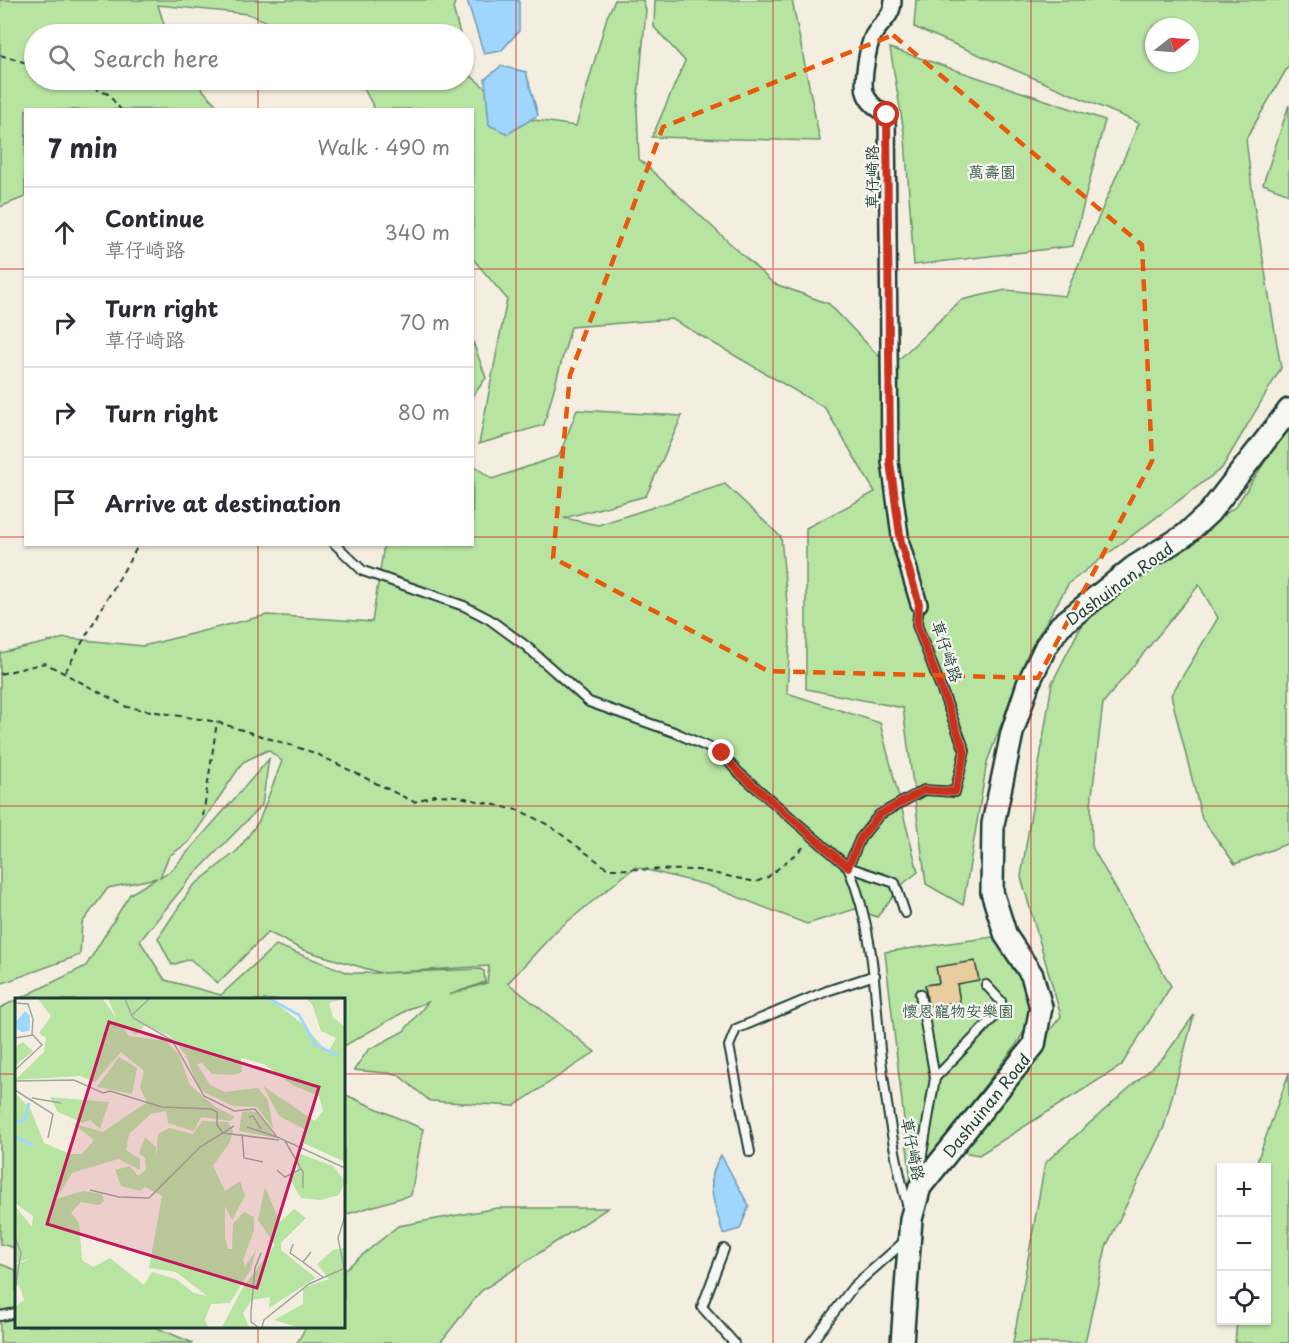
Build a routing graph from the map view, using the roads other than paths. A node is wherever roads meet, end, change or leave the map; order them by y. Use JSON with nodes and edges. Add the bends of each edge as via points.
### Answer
{"nodes":[{"id":1,"x":893,"y":0,"type":"edge"},
{"id":2,"x":1289,"y":410,"type":"edge"},
{"id":3,"x":337,"y":546,"type":"edge"},
{"id":4,"x":919,"y":604,"type":"joint"},
{"id":5,"x":848,"y":867,"type":"junction"},
{"id":6,"x":905,"y":913,"type":"dead end"},
{"id":7,"x":875,"y":975,"type":"junction"},
{"id":8,"x":986,"y":985,"type":"dead end"},
{"id":9,"x":920,"y":994,"type":"dead end"},
{"id":10,"x":935,"y":1078,"type":"junction"},
{"id":11,"x":750,"y":1152,"type":"dead end"},
{"id":12,"x":920,"y":1187,"type":"junction"},
{"id":13,"x":911,"y":1227,"type":"junction"},
{"id":14,"x":724,"y":1249,"type":"dead end"},
{"id":15,"x":15,"y":1313,"type":"edge"},
{"id":16,"x":0,"y":1316,"type":"edge"},
{"id":17,"x":734,"y":1343,"type":"edge"},
{"id":18,"x":811,"y":1343,"type":"edge"},
{"id":19,"x":902,"y":1343,"type":"edge"}],
"edges":[{"from":1,"to":4,"type":"street","name":"草仔崎路","via":[[887,19],[872,36],[864,91],[874,106],[887,115],[890,462],[901,543]]},
{"from":2,"to":12,"type":"street","name":"Dashuinan Road","via":[[1209,513],[1185,535],[1089,600],[1060,626],[1046,646],[1012,733],[993,824],[992,892],[1006,936],[1032,975],[1041,1007],[1034,1046]]},
{"from":3,"to":5,"type":"lane","via":[[363,571],[464,606],[489,619],[589,702],[722,753],[738,772]]},
{"from":4,"to":5,"type":"lane","name":"草仔崎路","via":[[917,625],[965,752],[955,792],[924,790],[879,815],[860,839]]},
{"from":5,"to":6,"type":"lane","via":[[895,883]]},
{"from":5,"to":7,"type":"lane","name":"草仔崎路","via":[[857,888]]},
{"from":7,"to":11,"type":"lane","via":[[736,1029],[729,1046]]},
{"from":7,"to":13,"type":"lane","name":"草仔崎路","via":[[893,1146]]},
{"from":8,"to":10,"type":"lane","via":[[1001,1001],[1001,1010]]},
{"from":9,"to":10,"type":"lane"},
{"from":10,"to":12,"type":"lane"},
{"from":12,"to":13,"type":"street","name":"Dashuinan Road"},
{"from":13,"to":18,"type":"lane","via":[[853,1287]]},
{"from":13,"to":19,"type":"street","name":"Dashuinan Road"},
{"from":14,"to":17,"type":"lane","via":[[702,1307]]},
{"from":15,"to":16,"type":"lane"}]}
